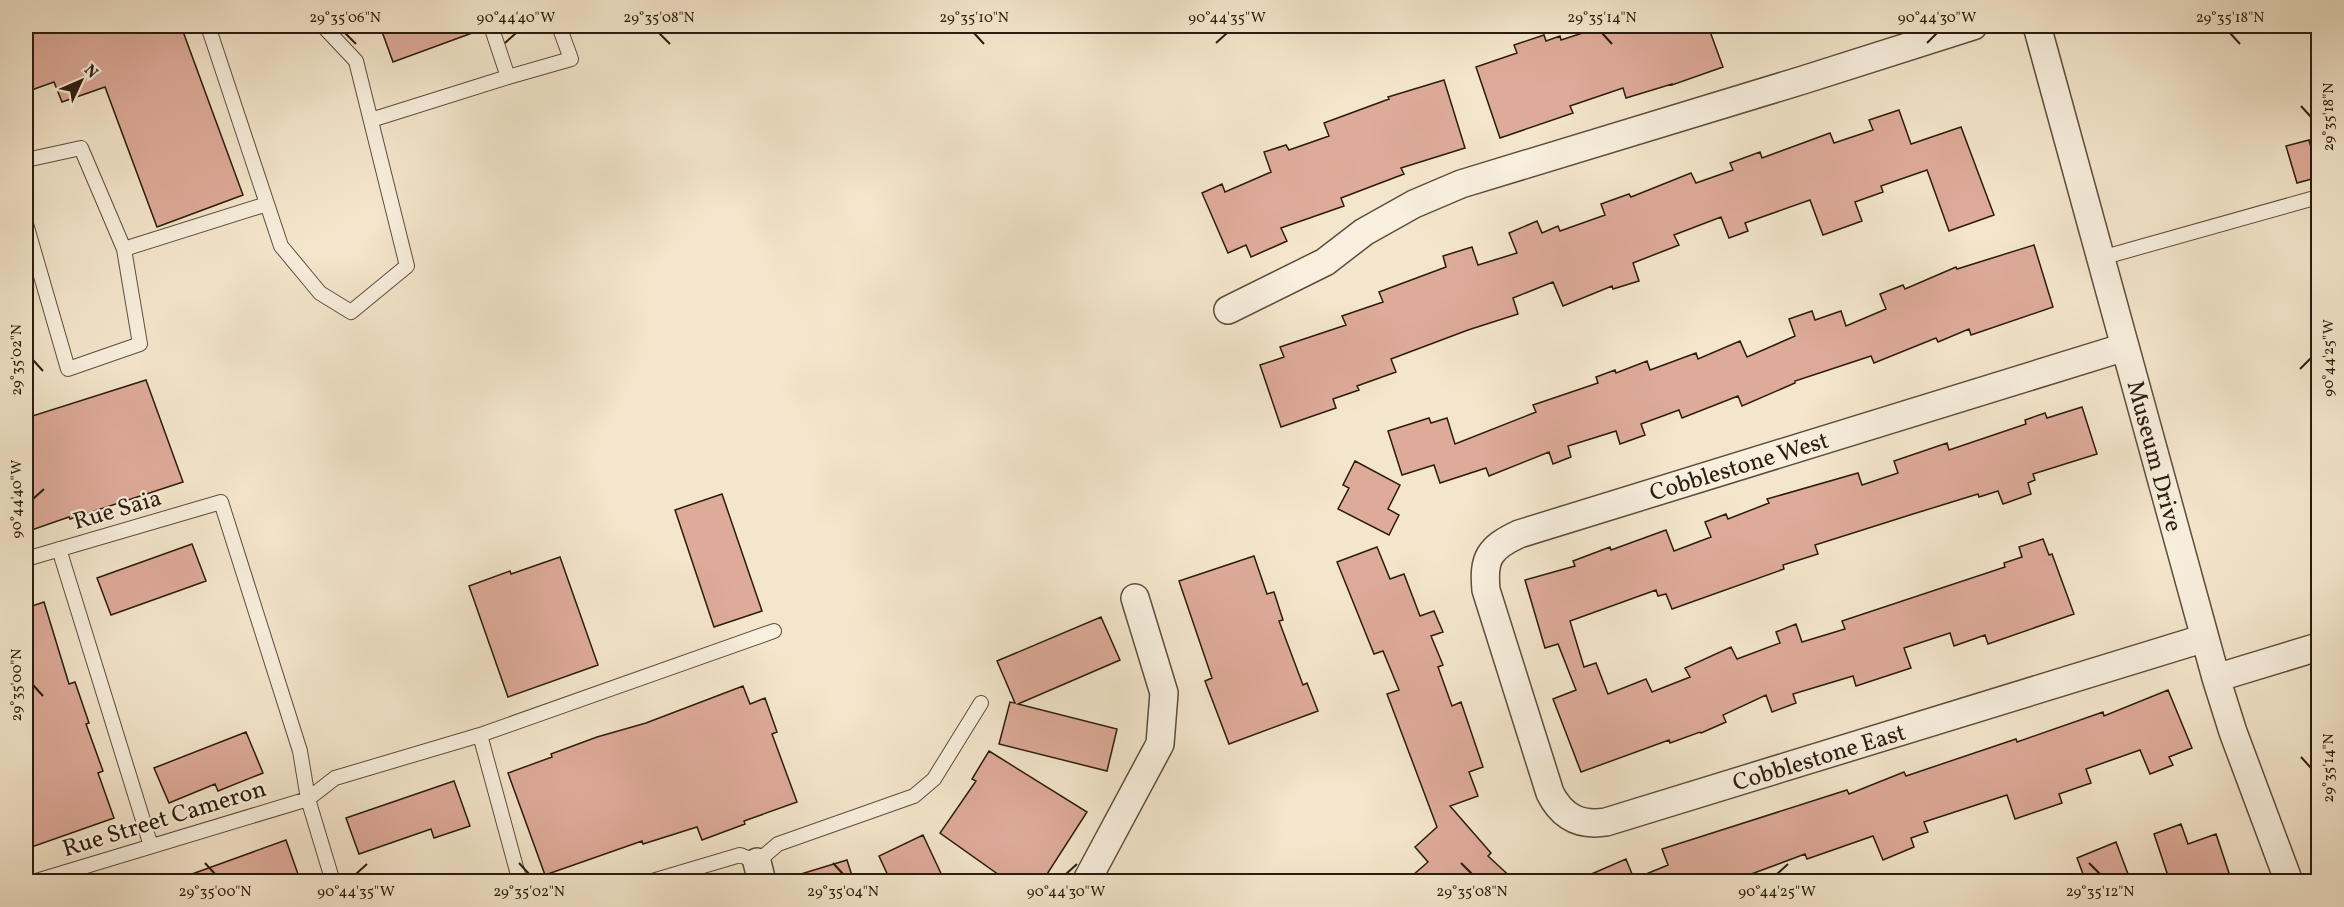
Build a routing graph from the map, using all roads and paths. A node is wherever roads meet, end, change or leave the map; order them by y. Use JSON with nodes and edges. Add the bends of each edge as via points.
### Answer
{"nodes":[{"id":1,"x":208,"y":26,"type":"edge"},
{"id":2,"x":322,"y":26,"type":"edge"},
{"id":3,"x":491,"y":26,"type":"edge"},
{"id":4,"x":559,"y":26,"type":"edge"},
{"id":5,"x":1973,"y":26,"type":"edge"},
{"id":6,"x":2037,"y":26,"type":"edge"},
{"id":7,"x":508,"y":77,"type":"junction"},
{"id":8,"x":371,"y":120,"type":"junction"},
{"id":9,"x":26,"y":160,"type":"edge"},
{"id":10,"x":2319,"y":197,"type":"edge"},
{"id":11,"x":267,"y":204,"type":"junction"},
{"id":12,"x":26,"y":224,"type":"edge"},
{"id":13,"x":124,"y":249,"type":"junction"},
{"id":14,"x":2101,"y":258,"type":"junction"},
{"id":15,"x":1228,"y":310,"type":"dead end"},
{"id":16,"x":2125,"y":347,"type":"junction"},
{"id":17,"x":59,"y":549,"type":"junction"},
{"id":18,"x":26,"y":559,"type":"edge"},
{"id":19,"x":1135,"y":598,"type":"dead end"},
{"id":20,"x":774,"y":631,"type":"dead end"},
{"id":21,"x":2205,"y":638,"type":"junction"},
{"id":22,"x":2319,"y":647,"type":"edge"},
{"id":23,"x":2216,"y":678,"type":"junction"},
{"id":24,"x":1516,"y":686,"type":"joint"},
{"id":25,"x":981,"y":703,"type":"dead end"},
{"id":26,"x":480,"y":735,"type":"junction"},
{"id":27,"x":308,"y":799,"type":"junction"},
{"id":28,"x":151,"y":846,"type":"junction"},
{"id":29,"x":760,"y":872,"type":"edge"},
{"id":30,"x":33,"y":882,"type":"edge"},
{"id":31,"x":333,"y":882,"type":"edge"},
{"id":32,"x":520,"y":882,"type":"edge"},
{"id":33,"x":649,"y":882,"type":"edge"},
{"id":34,"x":1086,"y":882,"type":"edge"},
{"id":35,"x":2289,"y":882,"type":"edge"}],
"edges":[{"from":1,"to":11,"type":"lane"},
{"from":2,"to":8,"type":"lane","via":[[356,61]]},
{"from":3,"to":7,"type":"lane"},
{"from":4,"to":7,"type":"lane","via":[[571,59]]},
{"from":5,"to":15,"type":"street","via":[[1461,184],[1414,204],[1364,232],[1325,262]]},
{"from":6,"to":14,"type":"street","name":"Museum Drive"},
{"from":7,"to":8,"type":"lane"},
{"from":8,"to":11,"type":"lane","via":[[407,266],[351,312],[320,293],[281,246]]},
{"from":9,"to":13,"type":"lane","via":[[81,148]]},
{"from":10,"to":14,"type":"lane"},
{"from":11,"to":13,"type":"lane"},
{"from":12,"to":13,"type":"lane","via":[[68,369],[140,344]]},
{"from":14,"to":16,"type":"street","name":"Museum Drive"},
{"from":16,"to":21,"type":"street","name":"Museum Drive"},
{"from":16,"to":24,"type":"street","name":"Cobblestone West","via":[[1518,534],[1500,543],[1484,569],[1486,590]]},
{"from":17,"to":18,"type":"lane","name":"Rue Saia"},
{"from":17,"to":27,"type":"lane","name":"Rue Saia","via":[[221,502],[300,751]]},
{"from":17,"to":28,"type":"lane"},
{"from":19,"to":34,"type":"street","via":[[1164,693],[1160,744]]},
{"from":20,"to":26,"type":"lane"},
{"from":21,"to":23,"type":"street","name":"Museum Drive"},
{"from":21,"to":24,"type":"street","name":"Cobblestone East","via":[[1592,824],[1577,822],[1556,805]]},
{"from":22,"to":23,"type":"street"},
{"from":23,"to":35,"type":"street","name":"Museum Drive"},
{"from":25,"to":29,"type":"lane","via":[[934,779],[914,796],[778,844]]},
{"from":26,"to":27,"type":"lane","via":[[335,778]]},
{"from":26,"to":32,"type":"lane"},
{"from":27,"to":28,"type":"lane","name":"Rue Street Cameron"},
{"from":27,"to":31,"type":"lane"},
{"from":28,"to":30,"type":"lane","name":"Rue Street Cameron"},
{"from":29,"to":33,"type":"lane","via":[[740,855]]}]}
